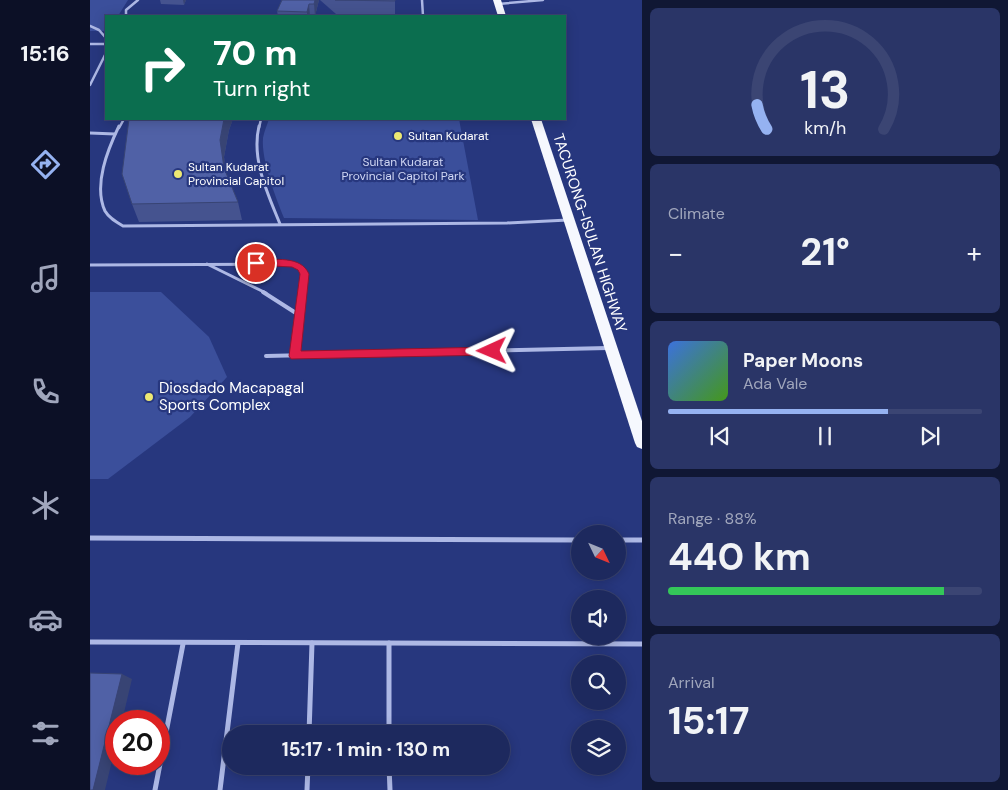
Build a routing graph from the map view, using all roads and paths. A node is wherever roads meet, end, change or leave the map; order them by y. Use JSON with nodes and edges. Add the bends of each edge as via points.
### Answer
{"nodes":[{"id":1,"x":138,"y":0,"type":"edge"},
{"id":2,"x":422,"y":0,"type":"edge"},
{"id":3,"x":543,"y":0,"type":"edge"},
{"id":4,"x":497,"y":2,"type":"edge"},
{"id":5,"x":126,"y":15,"type":"edge"},
{"id":6,"x":423,"y":15,"type":"edge"},
{"id":7,"x":502,"y":15,"type":"edge"},
{"id":8,"x":90,"y":26,"type":"edge"},
{"id":9,"x":105,"y":37,"type":"edge"},
{"id":10,"x":90,"y":44,"type":"edge"},
{"id":11,"x":105,"y":44,"type":"edge"},
{"id":12,"x":105,"y":55,"type":"edge"},
{"id":13,"x":90,"y":85,"type":"edge"},
{"id":14,"x":123,"y":120,"type":"edge"},
{"id":15,"x":262,"y":120,"type":"edge"},
{"id":16,"x":536,"y":120,"type":"edge"},
{"id":17,"x":90,"y":133,"type":"edge"},
{"id":18,"x":115,"y":134,"type":"junction"},
{"id":19,"x":569,"y":220,"type":"junction"},
{"id":20,"x":280,"y":224,"type":"junction"},
{"id":21,"x":204,"y":263,"type":"junction"},
{"id":22,"x":90,"y":265,"type":"edge"},
{"id":23,"x":299,"y":315,"type":"junction"},
{"id":24,"x":611,"y":348,"type":"junction"},
{"id":25,"x":266,"y":356,"type":"dead end"},
{"id":26,"x":295,"y":356,"type":"junction"},
{"id":27,"x":642,"y":443,"type":"edge"},
{"id":28,"x":90,"y":538,"type":"edge"},
{"id":29,"x":571,"y":540,"type":"edge"},
{"id":30,"x":626,"y":540,"type":"edge"},
{"id":31,"x":642,"y":540,"type":"edge"},
{"id":32,"x":90,"y":642,"type":"edge"},
{"id":33,"x":312,"y":643,"type":"junction"},
{"id":34,"x":390,"y":643,"type":"junction"},
{"id":35,"x":183,"y":644,"type":"junction"},
{"id":36,"x":238,"y":644,"type":"junction"},
{"id":37,"x":642,"y":644,"type":"edge"},
{"id":38,"x":309,"y":725,"type":"edge"},
{"id":39,"x":389,"y":725,"type":"edge"},
{"id":40,"x":308,"y":775,"type":"edge"},
{"id":41,"x":389,"y":775,"type":"edge"},
{"id":42,"x":155,"y":790,"type":"edge"},
{"id":43,"x":220,"y":790,"type":"edge"},
{"id":44,"x":307,"y":790,"type":"edge"},
{"id":45,"x":390,"y":790,"type":"edge"}],
"edges":[{"from":1,"to":5,"type":"lane","via":[[126,10]]},
{"from":2,"to":6,"type":"lane"},
{"from":3,"to":4,"type":"lane"},
{"from":4,"to":7,"type":"highway"},
{"from":8,"to":9,"type":"lane"},
{"from":10,"to":11,"type":"lane"},
{"from":12,"to":13,"type":"lane"},
{"from":14,"to":18,"type":"lane"},
{"from":15,"to":20,"type":"lane","via":[[256,142],[259,160]]},
{"from":16,"to":19,"type":"highway","name":"TACURONG-ISULAN HIGHWAY"},
{"from":17,"to":18,"type":"lane"},
{"from":18,"to":20,"type":"lane","via":[[105,170],[102,200],[112,219],[122,226]]},
{"from":19,"to":20,"type":"lane"},
{"from":19,"to":24,"type":"highway","name":"TACURONG-ISULAN HIGHWAY"},
{"from":21,"to":22,"type":"lane"},
{"from":21,"to":23,"type":"lane","via":[[280,300]]},
{"from":21,"to":23,"type":"lane","via":[[293,264],[302,268],[304,286]]},
{"from":23,"to":26,"type":"lane"},
{"from":24,"to":26,"type":"lane"},
{"from":24,"to":27,"type":"highway","name":"TACURONG-ISULAN HIGHWAY"},
{"from":25,"to":26,"type":"lane"},
{"from":28,"to":29,"type":"lane"},
{"from":30,"to":31,"type":"lane"},
{"from":32,"to":35,"type":"lane"},
{"from":33,"to":34,"type":"lane"},
{"from":33,"to":36,"type":"lane"},
{"from":33,"to":38,"type":"lane"},
{"from":34,"to":37,"type":"lane"},
{"from":34,"to":39,"type":"lane"},
{"from":35,"to":36,"type":"lane"},
{"from":35,"to":42,"type":"lane"},
{"from":36,"to":43,"type":"lane"},
{"from":40,"to":44,"type":"lane"},
{"from":41,"to":45,"type":"lane"}]}
